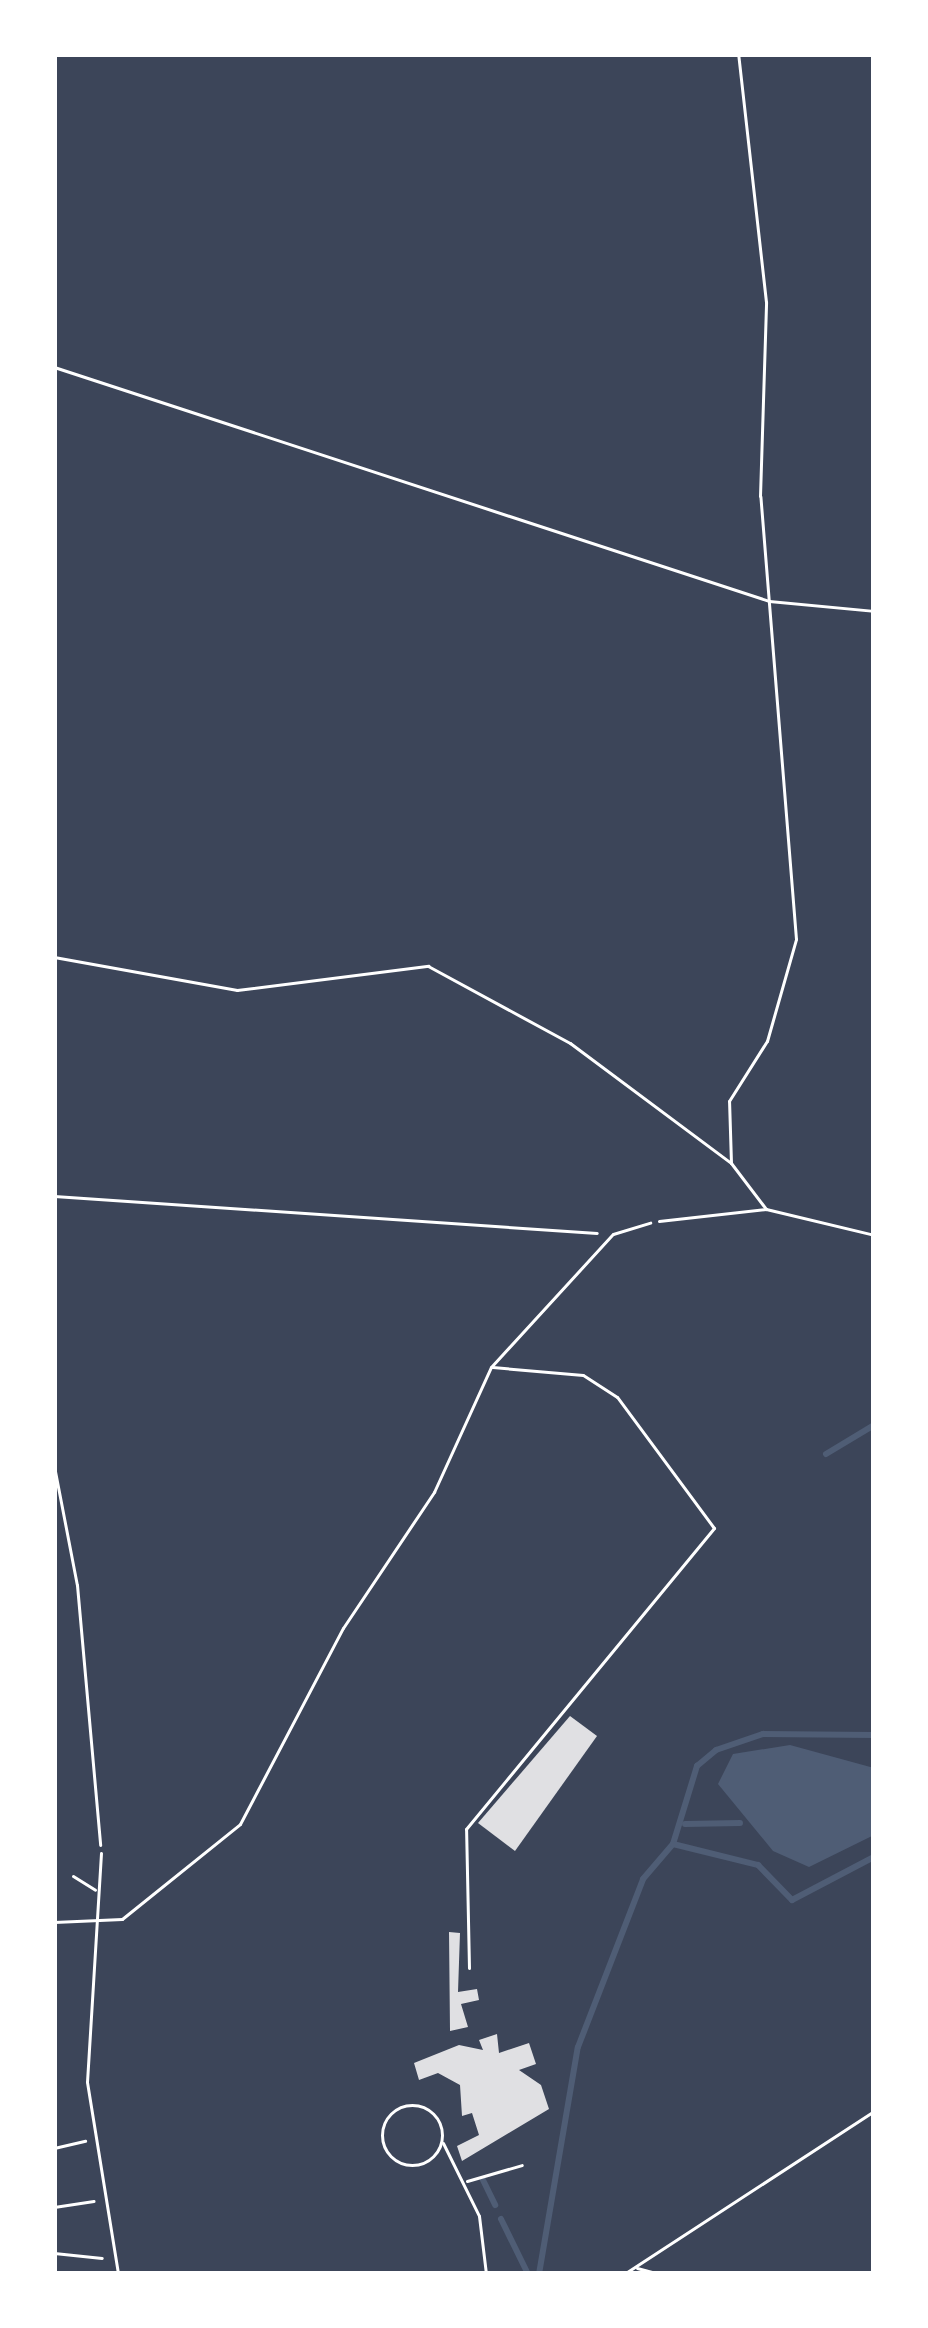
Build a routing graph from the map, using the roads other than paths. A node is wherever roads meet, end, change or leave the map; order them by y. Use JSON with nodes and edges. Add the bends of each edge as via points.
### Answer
{"nodes":[{"id":1,"x":650,"y":1223,"type":"road end"},
{"id":2,"x":490,"y":1367,"type":"junction"},
{"id":3,"x":101,"y":1853,"type":"road end"},
{"id":4,"x":73,"y":1876,"type":"dead end"},
{"id":5,"x":97,"y":1891,"type":"junction"},
{"id":6,"x":94,"y":1915,"type":"junction"},
{"id":7,"x":54,"y":1922,"type":"edge"},
{"id":8,"x":469,"y":1968,"type":"dead end"},
{"id":9,"x":874,"y":2111,"type":"edge"},
{"id":10,"x":443,"y":2143,"type":"junction"},
{"id":11,"x":522,"y":2165,"type":"dead end"},
{"id":12,"x":466,"y":2182,"type":"junction"},
{"id":13,"x":635,"y":2268,"type":"junction"},
{"id":14,"x":118,"y":2274,"type":"edge"},
{"id":15,"x":486,"y":2274,"type":"edge"},
{"id":16,"x":625,"y":2274,"type":"edge"},
{"id":17,"x":658,"y":2274,"type":"edge"}],
"edges":[{"from":1,"to":2,"type":"lane","via":[[613,1234]]},
{"from":2,"to":6,"type":"lane","via":[[434,1492],[343,1628],[240,1824],[122,1918]]},
{"from":2,"to":8,"type":"lane","via":[[583,1375],[617,1396],[714,1528],[466,1829]]},
{"from":3,"to":5,"type":"lane"},
{"from":4,"to":5,"type":"lane"},
{"from":5,"to":6,"type":"lane"},
{"from":6,"to":7,"type":"lane"},
{"from":6,"to":14,"type":"lane","via":[[92,2139]]},
{"from":9,"to":13,"type":"lane"},
{"from":10,"to":10,"type":"lane","via":[[418,2165],[385,2153],[381,2135],[411,2104],[438,2116]]},
{"from":10,"to":12,"type":"lane"},
{"from":11,"to":12,"type":"lane"},
{"from":12,"to":15,"type":"lane"},
{"from":13,"to":16,"type":"lane"},
{"from":13,"to":17,"type":"lane"}]}
